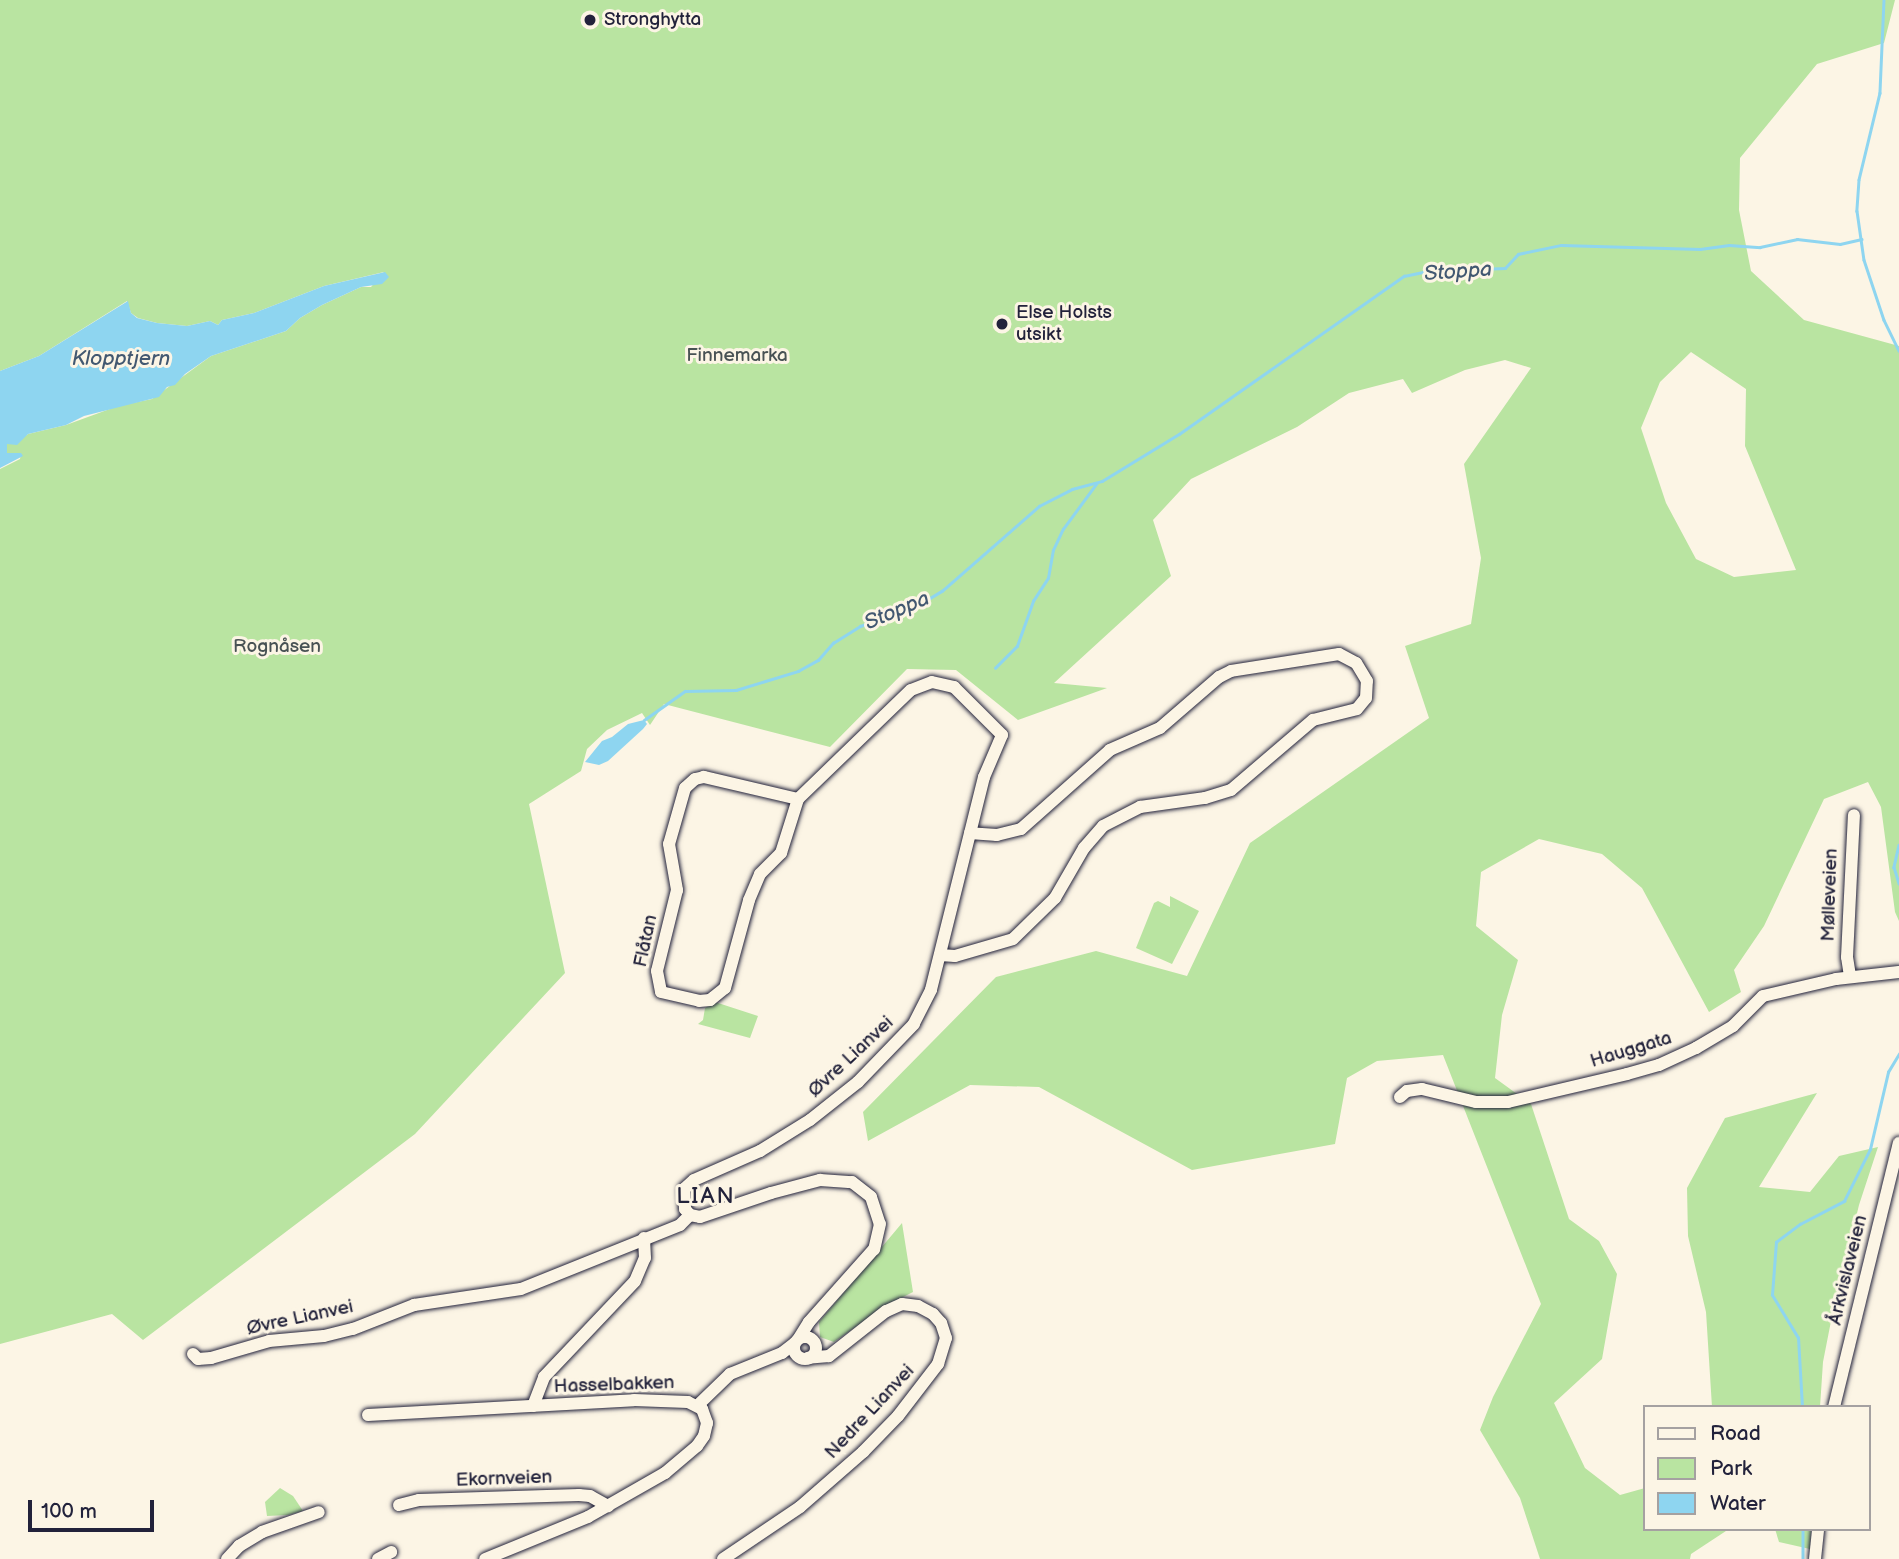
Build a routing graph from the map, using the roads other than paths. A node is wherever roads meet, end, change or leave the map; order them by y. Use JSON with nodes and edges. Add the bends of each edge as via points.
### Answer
{"nodes":[{"id":1,"x":1002,"y":735,"type":"joint"},
{"id":2,"x":798,"y":799,"type":"junction"},
{"id":3,"x":1854,"y":815,"type":"dead end"},
{"id":4,"x":970,"y":833,"type":"junction"},
{"id":5,"x":940,"y":955,"type":"junction"},
{"id":6,"x":1899,"y":972,"type":"edge"},
{"id":7,"x":1850,"y":976,"type":"junction"},
{"id":8,"x":1400,"y":1097,"type":"dead end"},
{"id":9,"x":1899,"y":1143,"type":"edge"},
{"id":10,"x":690,"y":1215,"type":"junction"},
{"id":11,"x":643,"y":1238,"type":"junction"},
{"id":12,"x":805,"y":1347,"type":"junction"},
{"id":13,"x":193,"y":1354,"type":"dead end"},
{"id":14,"x":698,"y":1405,"type":"junction"},
{"id":15,"x":1834,"y":1405,"type":"edge"},
{"id":16,"x":533,"y":1406,"type":"junction"},
{"id":17,"x":368,"y":1415,"type":"dead end"},
{"id":18,"x":399,"y":1505,"type":"dead end"},
{"id":19,"x":608,"y":1506,"type":"junction"},
{"id":20,"x":319,"y":1512,"type":"dead end"},
{"id":21,"x":1818,"y":1531,"type":"edge"},
{"id":22,"x":391,"y":1552,"type":"dead end"},
{"id":23,"x":227,"y":1559,"type":"edge"},
{"id":24,"x":378,"y":1559,"type":"edge"},
{"id":25,"x":485,"y":1559,"type":"edge"},
{"id":26,"x":723,"y":1559,"type":"edge"},
{"id":27,"x":1815,"y":1559,"type":"edge"}],
"edges":[{"from":1,"to":2,"type":"street","name":"Flåtan","via":[[954,687],[927,682],[911,690]]},
{"from":1,"to":4,"type":"street","name":"Øvre Lianvei","via":[[986,771]]},
{"from":2,"to":2,"type":"street","name":"Flåtan","via":[[709,778],[695,779],[685,788],[669,845],[677,890],[657,971],[661,992],[699,1002],[725,988],[749,900],[760,874],[781,853]]},
{"from":3,"to":7,"type":"street","name":"Mølleveien"},
{"from":4,"to":5,"type":"street","name":"Øvre Lianvei"},
{"from":4,"to":5,"type":"street","via":[[996,835],[1021,829],[1110,750],[1160,728],[1231,671],[1339,654],[1356,663],[1367,681],[1366,698],[1357,709],[1313,720],[1231,790],[1140,807],[1103,826],[1084,848],[1055,898],[1013,939],[955,956]]},
{"from":5,"to":10,"type":"street","name":"Øvre Lianvei","via":[[922,1011],[892,1049],[823,1110],[775,1143],[688,1184],[683,1199]]},
{"from":6,"to":7,"type":"street","name":"Hauggata"},
{"from":7,"to":8,"type":"street","name":"Hauggata","via":[[1763,996],[1733,1026],[1675,1059],[1644,1070],[1508,1102],[1476,1101],[1422,1089]]},
{"from":9,"to":15,"type":"street","name":"Årkvislaveien"},
{"from":10,"to":11,"type":"street","name":"Øvre Lianvei","via":[[680,1225]]},
{"from":10,"to":12,"type":"street","name":"Øvre Lianvei","via":[[705,1217],[820,1180],[842,1180],[864,1189],[878,1212],[878,1240],[816,1315]]},
{"from":11,"to":13,"type":"street","name":"Øvre Lianvei","via":[[509,1293],[414,1305],[353,1329],[269,1341],[211,1358],[198,1359]]},
{"from":11,"to":16,"type":"street","via":[[645,1258],[635,1281],[544,1377]]},
{"from":12,"to":14,"type":"street","via":[[733,1371]]},
{"from":12,"to":26,"type":"street","name":"Nedre Lianvei","via":[[825,1358],[880,1315],[902,1304],[933,1314],[946,1338],[938,1364],[863,1452],[800,1507]]},
{"from":14,"to":16,"type":"street","name":"Hasselbakken","via":[[634,1400]]},
{"from":14,"to":19,"type":"street","name":"Hasselbakken","via":[[707,1423],[697,1446],[647,1485]]},
{"from":16,"to":17,"type":"street","name":"Hasselbakken"},
{"from":18,"to":19,"type":"street","name":"Ekornveien","via":[[419,1500],[579,1495]]},
{"from":19,"to":25,"type":"street","name":"Hasselbakken"},
{"from":20,"to":23,"type":"street","via":[[258,1534]]},
{"from":21,"to":27,"type":"street"},
{"from":22,"to":24,"type":"street"}]}
